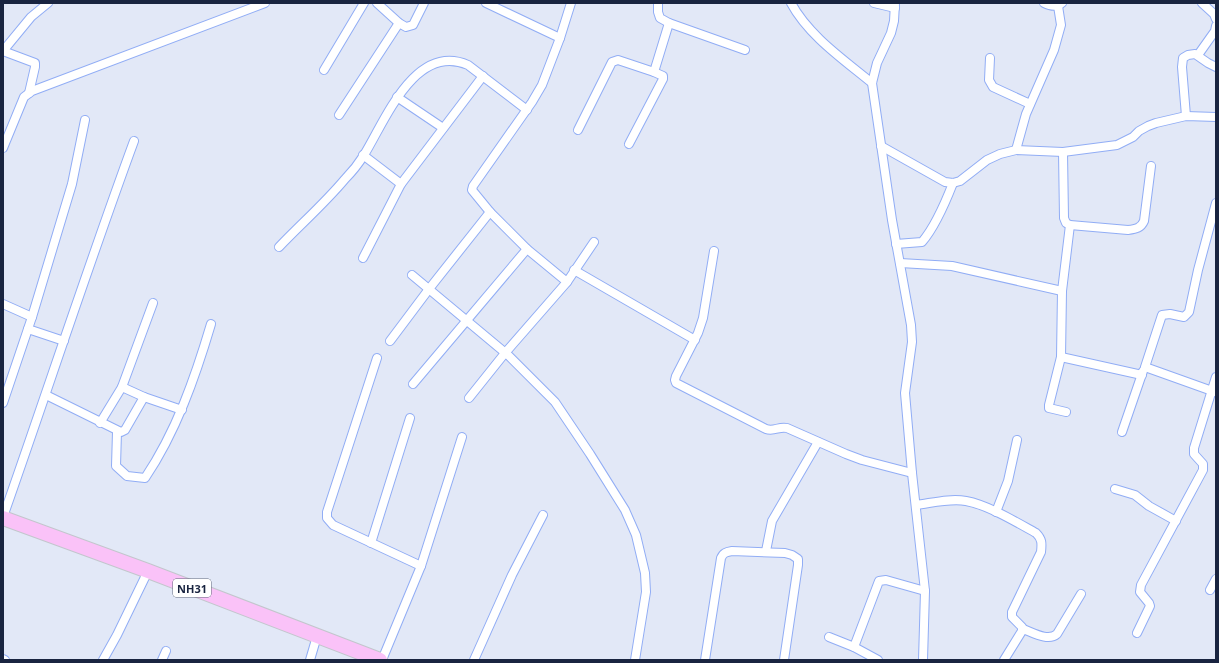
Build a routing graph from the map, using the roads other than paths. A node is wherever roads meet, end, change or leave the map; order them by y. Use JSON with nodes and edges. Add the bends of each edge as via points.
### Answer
{"nodes":[{"id":1,"x":48,"y":3,"type":"edge"},
{"id":2,"x":265,"y":3,"type":"edge"},
{"id":3,"x":364,"y":3,"type":"edge"},
{"id":4,"x":377,"y":3,"type":"edge"},
{"id":5,"x":424,"y":3,"type":"edge"},
{"id":6,"x":486,"y":3,"type":"edge"},
{"id":7,"x":571,"y":3,"type":"edge"},
{"id":8,"x":658,"y":3,"type":"edge"},
{"id":9,"x":791,"y":3,"type":"edge"},
{"id":10,"x":874,"y":3,"type":"edge"},
{"id":11,"x":1044,"y":3,"type":"edge"},
{"id":12,"x":1202,"y":3,"type":"edge"},
{"id":13,"x":1060,"y":4,"type":"edge"},
{"id":14,"x":895,"y":6,"type":"edge"},
{"id":15,"x":1216,"y":19,"type":"edge"},
{"id":16,"x":399,"y":23,"type":"junction"},
{"id":17,"x":669,"y":23,"type":"junction"},
{"id":18,"x":1216,"y":26,"type":"edge"},
{"id":19,"x":560,"y":38,"type":"junction"},
{"id":20,"x":744,"y":50,"type":"dead end"},
{"id":21,"x":3,"y":51,"type":"edge"},
{"id":22,"x":1198,"y":56,"type":"junction"},
{"id":23,"x":990,"y":58,"type":"dead end"},
{"id":24,"x":1216,"y":67,"type":"edge"},
{"id":25,"x":324,"y":70,"type":"dead end"},
{"id":26,"x":654,"y":72,"type":"junction"},
{"id":27,"x":483,"y":76,"type":"junction"},
{"id":28,"x":872,"y":83,"type":"junction"},
{"id":29,"x":29,"y":93,"type":"junction"},
{"id":30,"x":397,"y":97,"type":"junction"},
{"id":31,"x":1030,"y":104,"type":"junction"},
{"id":32,"x":527,"y":110,"type":"junction"},
{"id":33,"x":339,"y":115,"type":"dead end"},
{"id":34,"x":1186,"y":116,"type":"junction"},
{"id":35,"x":1216,"y":118,"type":"edge"},
{"id":36,"x":85,"y":120,"type":"dead end"},
{"id":37,"x":443,"y":128,"type":"junction"},
{"id":38,"x":578,"y":130,"type":"dead end"},
{"id":39,"x":134,"y":141,"type":"dead end"},
{"id":40,"x":629,"y":144,"type":"dead end"},
{"id":41,"x":881,"y":146,"type":"junction"},
{"id":42,"x":3,"y":148,"type":"edge"},
{"id":43,"x":1016,"y":150,"type":"junction"},
{"id":44,"x":1063,"y":152,"type":"junction"},
{"id":45,"x":363,"y":156,"type":"junction"},
{"id":46,"x":1151,"y":166,"type":"dead end"},
{"id":47,"x":953,"y":183,"type":"junction"},
{"id":48,"x":401,"y":184,"type":"junction"},
{"id":49,"x":1216,"y":204,"type":"edge"},
{"id":50,"x":490,"y":212,"type":"junction"},
{"id":51,"x":1070,"y":225,"type":"junction"},
{"id":52,"x":594,"y":242,"type":"dead end"},
{"id":53,"x":896,"y":244,"type":"junction"},
{"id":54,"x":280,"y":247,"type":"dead end"},
{"id":55,"x":527,"y":249,"type":"junction"},
{"id":56,"x":714,"y":251,"type":"dead end"},
{"id":57,"x":363,"y":258,"type":"dead end"},
{"id":58,"x":900,"y":263,"type":"junction"},
{"id":59,"x":574,"y":270,"type":"junction"},
{"id":60,"x":412,"y":275,"type":"dead end"},
{"id":61,"x":566,"y":282,"type":"junction"},
{"id":62,"x":429,"y":289,"type":"junction"},
{"id":63,"x":1062,"y":291,"type":"junction"},
{"id":64,"x":153,"y":303,"type":"dead end"},
{"id":65,"x":3,"y":304,"type":"edge"},
{"id":66,"x":32,"y":317,"type":"junction"},
{"id":67,"x":467,"y":320,"type":"junction"},
{"id":68,"x":211,"y":324,"type":"dead end"},
{"id":69,"x":28,"y":329,"type":"junction"},
{"id":70,"x":695,"y":340,"type":"junction"},
{"id":71,"x":64,"y":341,"type":"junction"},
{"id":72,"x":390,"y":341,"type":"dead end"},
{"id":73,"x":505,"y":353,"type":"junction"},
{"id":74,"x":1061,"y":357,"type":"junction"},
{"id":75,"x":377,"y":358,"type":"dead end"},
{"id":76,"x":1144,"y":371,"type":"junction"},
{"id":77,"x":1216,"y":378,"type":"edge"},
{"id":78,"x":412,"y":384,"type":"dead end"},
{"id":79,"x":122,"y":387,"type":"junction"},
{"id":80,"x":1214,"y":391,"type":"edge"},
{"id":81,"x":46,"y":395,"type":"junction"},
{"id":82,"x":144,"y":398,"type":"junction"},
{"id":83,"x":469,"y":398,"type":"dead end"},
{"id":84,"x":3,"y":403,"type":"edge"},
{"id":85,"x":182,"y":410,"type":"junction"},
{"id":86,"x":1066,"y":412,"type":"dead end"},
{"id":87,"x":410,"y":418,"type":"dead end"},
{"id":88,"x":100,"y":422,"type":"junction"},
{"id":89,"x":117,"y":432,"type":"junction"},
{"id":90,"x":1122,"y":432,"type":"dead end"},
{"id":91,"x":462,"y":437,"type":"dead end"},
{"id":92,"x":1016,"y":440,"type":"dead end"},
{"id":93,"x":818,"y":442,"type":"junction"},
{"id":94,"x":912,"y":473,"type":"junction"},
{"id":95,"x":1115,"y":489,"type":"dead end"},
{"id":96,"x":916,"y":505,"type":"junction"},
{"id":97,"x":996,"y":512,"type":"junction"},
{"id":98,"x":543,"y":515,"type":"dead end"},
{"id":99,"x":3,"y":518,"type":"edge"},
{"id":100,"x":1176,"y":521,"type":"junction"},
{"id":101,"x":371,"y":543,"type":"junction"},
{"id":102,"x":766,"y":551,"type":"junction"},
{"id":103,"x":421,"y":566,"type":"junction"},
{"id":104,"x":148,"y":571,"type":"junction"},
{"id":105,"x":1216,"y":579,"type":"edge"},
{"id":106,"x":1210,"y":590,"type":"dead end"},
{"id":107,"x":925,"y":591,"type":"junction"},
{"id":108,"x":1081,"y":594,"type":"dead end"},
{"id":109,"x":1022,"y":629,"type":"junction"},
{"id":110,"x":1138,"y":633,"type":"dead end"},
{"id":111,"x":317,"y":636,"type":"junction"},
{"id":112,"x":829,"y":637,"type":"dead end"},
{"id":113,"x":854,"y":647,"type":"junction"},
{"id":114,"x":166,"y":651,"type":"dead end"},
{"id":115,"x":103,"y":660,"type":"edge"},
{"id":116,"x":162,"y":660,"type":"edge"},
{"id":117,"x":310,"y":660,"type":"edge"},
{"id":118,"x":381,"y":660,"type":"edge"},
{"id":119,"x":474,"y":660,"type":"edge"},
{"id":120,"x":635,"y":660,"type":"edge"},
{"id":121,"x":704,"y":660,"type":"edge"},
{"id":122,"x":784,"y":660,"type":"edge"},
{"id":123,"x":878,"y":660,"type":"edge"},
{"id":124,"x":923,"y":660,"type":"edge"},
{"id":125,"x":1004,"y":660,"type":"edge"}],
"edges":[{"from":1,"to":21,"type":"street","via":[[31,17]]},
{"from":2,"to":29,"type":"street"},
{"from":3,"to":25,"type":"street"},
{"from":4,"to":16,"type":"street"},
{"from":5,"to":16,"type":"street","via":[[413,25],[406,27]]},
{"from":6,"to":19,"type":"street"},
{"from":7,"to":19,"type":"street"},
{"from":8,"to":17,"type":"street","via":[[660,18]]},
{"from":9,"to":28,"type":"street","via":[[799,18],[814,34]]},
{"from":10,"to":14,"type":"street"},
{"from":11,"to":13,"type":"street","via":[[1051,6]]},
{"from":12,"to":15,"type":"street"},
{"from":13,"to":31,"type":"street","via":[[1061,25],[1054,50]]},
{"from":14,"to":28,"type":"street","via":[[891,33],[877,63]]},
{"from":16,"to":33,"type":"street"},
{"from":17,"to":20,"type":"street"},
{"from":17,"to":26,"type":"street"},
{"from":18,"to":22,"type":"street"},
{"from":19,"to":32,"type":"street","via":[[542,85]]},
{"from":21,"to":29,"type":"street","via":[[35,63]]},
{"from":22,"to":24,"type":"street"},
{"from":22,"to":34,"type":"street","via":[[1188,55],[1182,61]]},
{"from":23,"to":31,"type":"street","via":[[989,80],[993,87]]},
{"from":26,"to":38,"type":"street","via":[[618,60],[612,62]]},
{"from":26,"to":40,"type":"street","via":[[662,76],[662,81]]},
{"from":27,"to":30,"type":"street","via":[[459,61],[435,63],[425,67]]},
{"from":27,"to":32,"type":"street"},
{"from":27,"to":37,"type":"street"},
{"from":28,"to":41,"type":"street"},
{"from":29,"to":42,"type":"street","via":[[20,105]]},
{"from":30,"to":37,"type":"street"},
{"from":30,"to":45,"type":"street"},
{"from":31,"to":43,"type":"street"},
{"from":32,"to":50,"type":"street","via":[[473,186],[472,190]]},
{"from":34,"to":35,"type":"street"},
{"from":34,"to":44,"type":"street","via":[[1148,126],[1117,145]]},
{"from":36,"to":66,"type":"street","via":[[72,184]]},
{"from":37,"to":48,"type":"street"},
{"from":39,"to":71,"type":"street"},
{"from":41,"to":47,"type":"street","via":[[938,179]]},
{"from":41,"to":53,"type":"street"},
{"from":43,"to":44,"type":"street"},
{"from":43,"to":47,"type":"street","via":[[987,160],[960,181]]},
{"from":44,"to":51,"type":"street","via":[[1064,218]]},
{"from":45,"to":48,"type":"street"},
{"from":45,"to":54,"type":"street","via":[[345,179]]},
{"from":46,"to":51,"type":"street","via":[[1144,221],[1140,227],[1128,230]]},
{"from":47,"to":53,"type":"street","via":[[926,238],[922,242]]},
{"from":48,"to":57,"type":"street"},
{"from":49,"to":76,"type":"street","via":[[1189,312],[1184,317],[1162,315]]},
{"from":50,"to":55,"type":"street"},
{"from":50,"to":62,"type":"street"},
{"from":51,"to":63,"type":"street"},
{"from":52,"to":59,"type":"street"},
{"from":53,"to":58,"type":"street"},
{"from":55,"to":61,"type":"street"},
{"from":55,"to":67,"type":"street"},
{"from":56,"to":70,"type":"street","via":[[703,318]]},
{"from":58,"to":63,"type":"street","via":[[952,266]]},
{"from":58,"to":94,"type":"street","via":[[912,342],[905,393]]},
{"from":59,"to":61,"type":"street"},
{"from":59,"to":70,"type":"street"},
{"from":60,"to":62,"type":"street"},
{"from":61,"to":73,"type":"street"},
{"from":62,"to":67,"type":"street"},
{"from":62,"to":72,"type":"street"},
{"from":63,"to":74,"type":"street"},
{"from":64,"to":79,"type":"street"},
{"from":65,"to":66,"type":"street"},
{"from":66,"to":69,"type":"street"},
{"from":67,"to":73,"type":"street"},
{"from":67,"to":78,"type":"street"},
{"from":68,"to":85,"type":"street"},
{"from":69,"to":71,"type":"street"},
{"from":69,"to":84,"type":"street"},
{"from":70,"to":93,"type":"street","via":[[676,376],[675,380],[679,386],[766,429],[783,427]]},
{"from":71,"to":81,"type":"street"},
{"from":73,"to":83,"type":"street"},
{"from":73,"to":120,"type":"street","via":[[564,414],[625,510],[636,535],[645,573],[646,592]]},
{"from":74,"to":76,"type":"street"},
{"from":74,"to":86,"type":"street","via":[[1049,407],[1051,410]]},
{"from":75,"to":101,"type":"street","via":[[327,512],[327,518],[332,525]]},
{"from":76,"to":80,"type":"street"},
{"from":76,"to":90,"type":"street"},
{"from":77,"to":80,"type":"street"},
{"from":79,"to":82,"type":"street"},
{"from":79,"to":88,"type":"street"},
{"from":80,"to":100,"type":"street","via":[[1194,448],[1194,454],[1203,464],[1203,470]]},
{"from":81,"to":88,"type":"street"},
{"from":81,"to":99,"type":"street"},
{"from":82,"to":85,"type":"street"},
{"from":82,"to":89,"type":"street","via":[[125,430]]},
{"from":85,"to":89,"type":"street","via":[[146,478],[127,476],[116,466]]},
{"from":87,"to":101,"type":"street"},
{"from":88,"to":89,"type":"street"},
{"from":91,"to":103,"type":"street"},
{"from":92,"to":97,"type":"street","via":[[1008,481]]},
{"from":93,"to":94,"type":"street","via":[[862,460]]},
{"from":93,"to":102,"type":"street","via":[[772,521]]},
{"from":94,"to":96,"type":"street"},
{"from":95,"to":100,"type":"street","via":[[1135,495]]},
{"from":96,"to":97,"type":"street","via":[[957,500]]},
{"from":96,"to":107,"type":"street"},
{"from":97,"to":109,"type":"street","via":[[1041,538],[1041,552],[1012,612],[1012,617]]},
{"from":98,"to":119,"type":"street","via":[[512,575]]},
{"from":99,"to":104,"type":"highway","number":"NH31"},
{"from":100,"to":110,"type":"street","via":[[1141,585],[1140,592],[1150,606]]},
{"from":101,"to":103,"type":"street"},
{"from":102,"to":121,"type":"street","via":[[732,551],[722,554]]},
{"from":102,"to":122,"type":"street","via":[[785,553],[798,559]]},
{"from":103,"to":118,"type":"street"},
{"from":104,"to":111,"type":"highway","number":"NH31"},
{"from":104,"to":115,"type":"street"},
{"from":105,"to":106,"type":"street"},
{"from":107,"to":113,"type":"street","via":[[886,580],[879,581]]},
{"from":107,"to":124,"type":"street"},
{"from":108,"to":109,"type":"street","via":[[1054,637]]},
{"from":109,"to":125,"type":"street"},
{"from":111,"to":117,"type":"street"},
{"from":111,"to":118,"type":"highway","number":"NH31"},
{"from":112,"to":113,"type":"street"},
{"from":113,"to":123,"type":"street"},
{"from":114,"to":116,"type":"street"}]}
